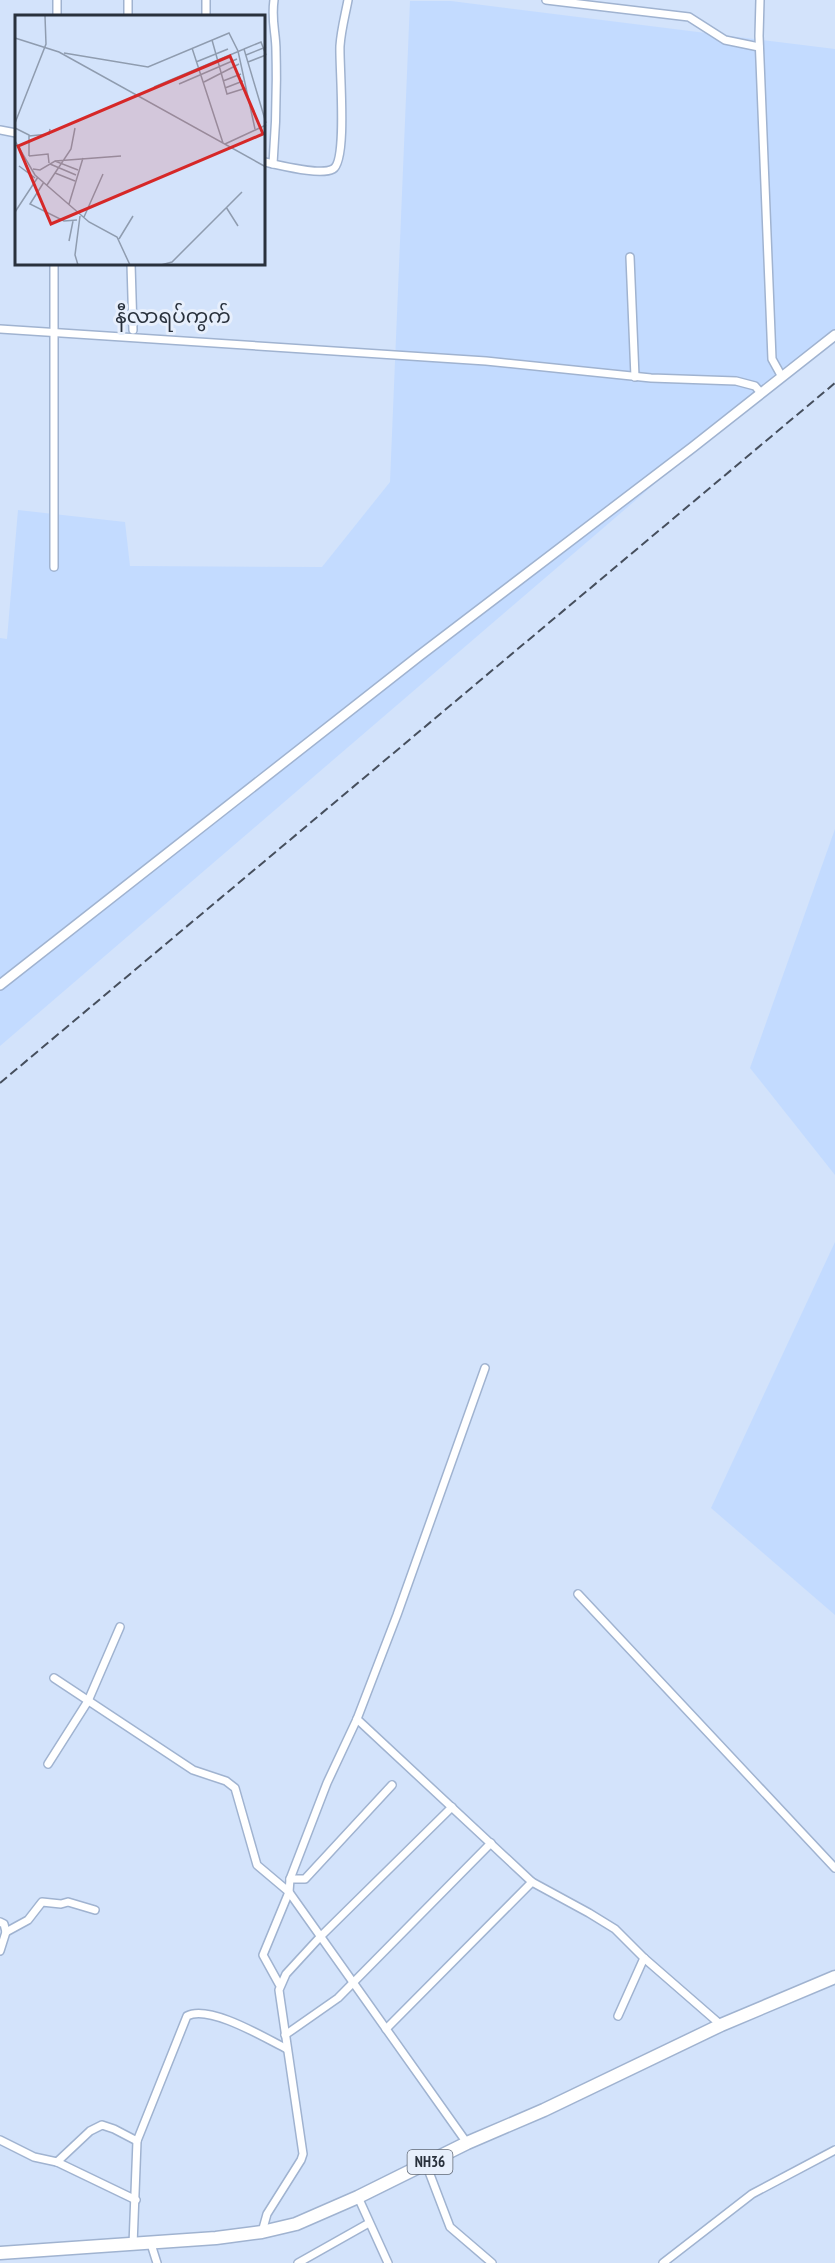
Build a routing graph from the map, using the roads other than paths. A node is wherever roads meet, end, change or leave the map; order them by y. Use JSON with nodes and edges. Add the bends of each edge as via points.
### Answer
{"nodes":[{"id":1,"x":274,"y":0,"type":"edge"},
{"id":2,"x":348,"y":0,"type":"edge"},
{"id":3,"x":546,"y":0,"type":"edge"},
{"id":4,"x":760,"y":0,"type":"edge"},
{"id":5,"x":759,"y":47,"type":"junction"},
{"id":6,"x":0,"y":130,"type":"edge"},
{"id":7,"x":15,"y":133,"type":"edge"},
{"id":8,"x":266,"y":162,"type":"edge"},
{"id":9,"x":273,"y":164,"type":"junction"},
{"id":10,"x":630,"y":257,"type":"dead end"},
{"id":11,"x":54,"y":266,"type":"edge"},
{"id":12,"x":131,"y":266,"type":"edge"},
{"id":13,"x":0,"y":328,"type":"edge"},
{"id":14,"x":132,"y":330,"type":"dead end"},
{"id":15,"x":54,"y":332,"type":"junction"},
{"id":16,"x":835,"y":335,"type":"edge"},
{"id":17,"x":782,"y":376,"type":"junction"},
{"id":18,"x":635,"y":377,"type":"junction"},
{"id":19,"x":761,"y":393,"type":"junction"},
{"id":20,"x":54,"y":567,"type":"dead end"},
{"id":21,"x":0,"y":985,"type":"edge"},
{"id":22,"x":485,"y":1368,"type":"dead end"},
{"id":23,"x":578,"y":1594,"type":"dead end"},
{"id":24,"x":120,"y":1627,"type":"dead end"},
{"id":25,"x":54,"y":1678,"type":"dead end"},
{"id":26,"x":88,"y":1701,"type":"junction"},
{"id":27,"x":357,"y":1719,"type":"junction"},
{"id":28,"x":48,"y":1764,"type":"dead end"},
{"id":29,"x":392,"y":1785,"type":"dead end"},
{"id":30,"x":452,"y":1808,"type":"junction"},
{"id":31,"x":491,"y":1843,"type":"junction"},
{"id":32,"x":835,"y":1868,"type":"edge"},
{"id":33,"x":290,"y":1879,"type":"junction"},
{"id":34,"x":532,"y":1882,"type":"junction"},
{"id":35,"x":289,"y":1892,"type":"junction"},
{"id":36,"x":95,"y":1910,"type":"dead end"},
{"id":37,"x":0,"y":1922,"type":"edge"},
{"id":38,"x":6,"y":1932,"type":"junction"},
{"id":39,"x":320,"y":1937,"type":"junction"},
{"id":40,"x":0,"y":1951,"type":"edge"},
{"id":41,"x":644,"y":1958,"type":"junction"},
{"id":42,"x":835,"y":1977,"type":"edge"},
{"id":43,"x":353,"y":1983,"type":"junction"},
{"id":44,"x":279,"y":1984,"type":"junction"},
{"id":45,"x":618,"y":2016,"type":"dead end"},
{"id":46,"x":721,"y":2025,"type":"junction"},
{"id":47,"x":386,"y":2029,"type":"junction"},
{"id":48,"x":285,"y":2035,"type":"junction"},
{"id":49,"x":287,"y":2049,"type":"junction"},
{"id":50,"x":0,"y":2140,"type":"edge"},
{"id":51,"x":137,"y":2141,"type":"junction"},
{"id":52,"x":467,"y":2143,"type":"junction"},
{"id":53,"x":835,"y":2150,"type":"edge"},
{"id":54,"x":57,"y":2162,"type":"junction"},
{"id":55,"x":426,"y":2164,"type":"junction"},
{"id":56,"x":358,"y":2197,"type":"junction"},
{"id":57,"x":136,"y":2200,"type":"junction"},
{"id":58,"x":369,"y":2223,"type":"junction"},
{"id":59,"x":262,"y":2232,"type":"junction"},
{"id":60,"x":151,"y":2244,"type":"junction"},
{"id":61,"x":133,"y":2245,"type":"junction"},
{"id":62,"x":0,"y":2253,"type":"edge"},
{"id":63,"x":157,"y":2263,"type":"edge"},
{"id":64,"x":298,"y":2263,"type":"edge"},
{"id":65,"x":388,"y":2263,"type":"edge"},
{"id":66,"x":492,"y":2263,"type":"edge"},
{"id":67,"x":663,"y":2263,"type":"edge"}],
"edges":[{"from":1,"to":9,"type":"street"},
{"from":2,"to":9,"type":"street","via":[[340,47],[337,166],[331,171],[318,171]]},
{"from":3,"to":5,"type":"street","via":[[689,17],[724,40]]},
{"from":4,"to":5,"type":"street"},
{"from":5,"to":17,"type":"street","via":[[772,359]]},
{"from":6,"to":7,"type":"street"},
{"from":8,"to":9,"type":"street"},
{"from":10,"to":18,"type":"street"},
{"from":11,"to":15,"type":"street"},
{"from":12,"to":14,"type":"street"},
{"from":13,"to":15,"type":"street"},
{"from":15,"to":18,"type":"street","via":[[486,361]]},
{"from":15,"to":20,"type":"street"},
{"from":16,"to":17,"type":"street"},
{"from":17,"to":19,"type":"street"},
{"from":18,"to":19,"type":"street","via":[[736,381]]},
{"from":19,"to":21,"type":"street"},
{"from":22,"to":27,"type":"street"},
{"from":23,"to":32,"type":"street"},
{"from":24,"to":26,"type":"street"},
{"from":25,"to":26,"type":"street"},
{"from":26,"to":28,"type":"street"},
{"from":26,"to":35,"type":"street","via":[[193,1770],[235,1788],[257,1865]]},
{"from":27,"to":30,"type":"street"},
{"from":27,"to":33,"type":"street"},
{"from":29,"to":33,"type":"street","via":[[305,1879]]},
{"from":30,"to":31,"type":"street"},
{"from":30,"to":39,"type":"street"},
{"from":31,"to":34,"type":"street"},
{"from":31,"to":43,"type":"street"},
{"from":33,"to":35,"type":"street"},
{"from":34,"to":41,"type":"street","via":[[615,1929]]},
{"from":34,"to":47,"type":"street"},
{"from":35,"to":39,"type":"street"},
{"from":35,"to":44,"type":"street","via":[[263,1955]]},
{"from":36,"to":38,"type":"street","via":[[68,1902],[42,1902],[28,1920]]},
{"from":37,"to":38,"type":"street"},
{"from":38,"to":40,"type":"street"},
{"from":39,"to":43,"type":"street"},
{"from":39,"to":44,"type":"street"},
{"from":41,"to":45,"type":"street"},
{"from":41,"to":46,"type":"street"},
{"from":42,"to":46,"type":"highway","number":"NH36"},
{"from":43,"to":47,"type":"street"},
{"from":43,"to":48,"type":"street"},
{"from":44,"to":48,"type":"street"},
{"from":46,"to":52,"type":"highway","number":"NH36"},
{"from":47,"to":52,"type":"street"},
{"from":48,"to":49,"type":"street"},
{"from":49,"to":51,"type":"street","via":[[226,2020],[193,2012],[187,2016]]},
{"from":49,"to":59,"type":"street","via":[[303,2154],[267,2214]]},
{"from":50,"to":54,"type":"street","via":[[34,2157]]},
{"from":51,"to":54,"type":"street","via":[[102,2125]]},
{"from":51,"to":57,"type":"street"},
{"from":52,"to":55,"type":"highway","number":"NH36"},
{"from":53,"to":67,"type":"street","via":[[752,2194]]},
{"from":54,"to":57,"type":"street"},
{"from":55,"to":56,"type":"highway","number":"NH36"},
{"from":55,"to":66,"type":"street","via":[[450,2227]]},
{"from":56,"to":58,"type":"street"},
{"from":56,"to":59,"type":"highway","number":"NH36","via":[[296,2224]]},
{"from":57,"to":61,"type":"street"},
{"from":58,"to":64,"type":"street"},
{"from":58,"to":65,"type":"street"},
{"from":59,"to":60,"type":"highway","number":"NH36"},
{"from":60,"to":61,"type":"highway","number":"NH36"},
{"from":60,"to":63,"type":"street"},
{"from":61,"to":62,"type":"highway","number":"NH36"}]}
